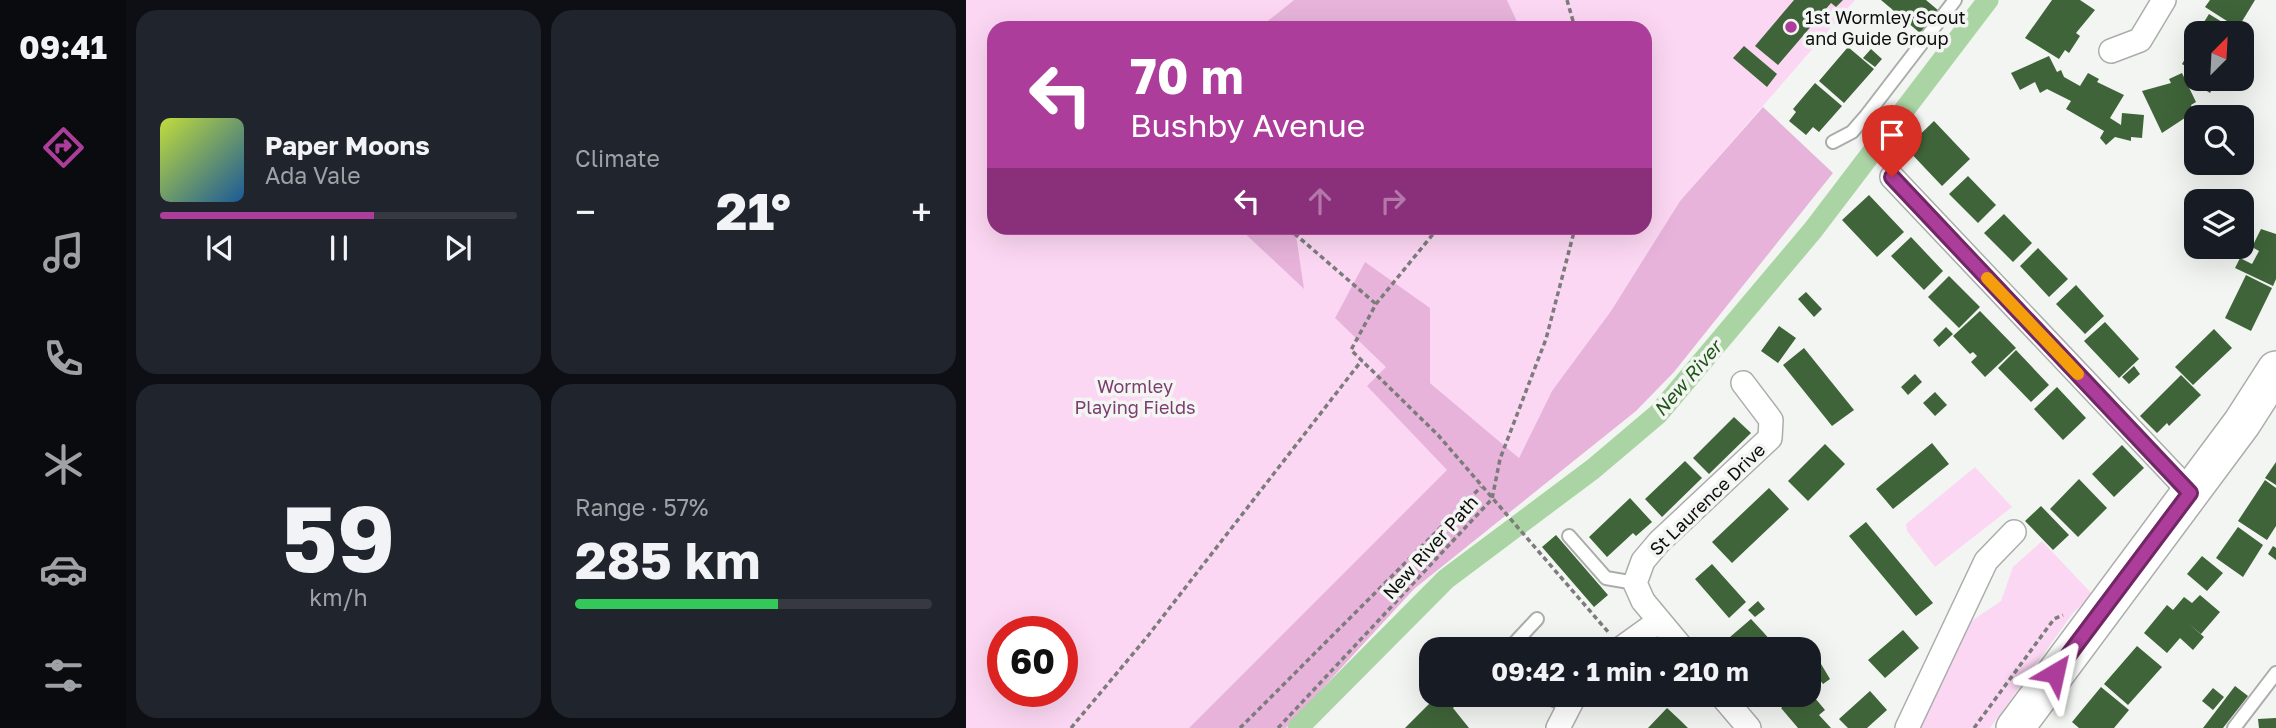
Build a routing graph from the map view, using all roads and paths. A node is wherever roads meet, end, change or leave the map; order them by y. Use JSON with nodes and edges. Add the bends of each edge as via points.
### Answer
{"nodes":[{"id":1,"x":1567,"y":0,"type":"edge"},
{"id":2,"x":1955,"y":0,"type":"edge"},
{"id":3,"x":2164,"y":0,"type":"edge"},
{"id":4,"x":1573,"y":21,"type":"edge"},
{"id":5,"x":2111,"y":51,"type":"dead end"},
{"id":6,"x":1833,"y":142,"type":"dead end"},
{"id":7,"x":1892,"y":177,"type":"dead end"},
{"id":8,"x":1296,"y":235,"type":"edge"},
{"id":9,"x":1432,"y":235,"type":"edge"},
{"id":10,"x":1573,"y":235,"type":"edge"},
{"id":11,"x":1376,"y":304,"type":"junction"},
{"id":12,"x":1362,"y":360,"type":"junction"},
{"id":13,"x":1743,"y":383,"type":"dead end"},
{"id":14,"x":2268,"y":390,"type":"edge"},
{"id":15,"x":1481,"y":486,"type":"junction"},
{"id":16,"x":2190,"y":493,"type":"junction"},
{"id":17,"x":1492,"y":499,"type":"junction"},
{"id":18,"x":2014,"y":532,"type":"dead end"},
{"id":19,"x":1569,"y":536,"type":"dead end"},
{"id":20,"x":1635,"y":583,"type":"junction"},
{"id":21,"x":1537,"y":619,"type":"dead end"},
{"id":22,"x":1659,"y":621,"type":"junction"},
{"id":23,"x":1520,"y":637,"type":"edge"},
{"id":24,"x":1612,"y":637,"type":"edge"},
{"id":25,"x":1636,"y":637,"type":"edge"},
{"id":26,"x":1673,"y":637,"type":"edge"},
{"id":27,"x":2276,"y":673,"type":"edge"},
{"id":28,"x":1568,"y":707,"type":"edge"},
{"id":29,"x":1731,"y":707,"type":"edge"},
{"id":30,"x":1071,"y":728,"type":"edge"},
{"id":31,"x":1240,"y":728,"type":"edge"},
{"id":32,"x":1278,"y":728,"type":"edge"},
{"id":33,"x":1558,"y":728,"type":"edge"},
{"id":34,"x":1749,"y":728,"type":"edge"},
{"id":35,"x":1907,"y":728,"type":"edge"},
{"id":36,"x":2015,"y":728,"type":"edge"},
{"id":37,"x":2234,"y":728,"type":"edge"}],
"edges":[{"from":1,"to":4,"type":"path"},
{"from":2,"to":6,"type":"lane","via":[[1859,124]]},
{"from":3,"to":5,"type":"street","via":[[2140,40]]},
{"from":7,"to":16,"type":"street"},
{"from":8,"to":11,"type":"path"},
{"from":9,"to":11,"type":"path"},
{"from":10,"to":17,"type":"path","name":"New River Path","via":[[1546,339],[1500,459]]},
{"from":11,"to":12,"type":"path","via":[[1351,350]]},
{"from":12,"to":15,"type":"path","via":[[1438,435]]},
{"from":12,"to":30,"type":"path"},
{"from":13,"to":20,"type":"street","name":"St Laurence Drive","via":[[1771,420],[1770,438],[1659,542],[1643,561]]},
{"from":14,"to":16,"type":"main road"},
{"from":15,"to":17,"type":"path"},
{"from":15,"to":31,"type":"path"},
{"from":16,"to":36,"type":"main road"},
{"from":17,"to":24,"type":"path"},
{"from":17,"to":32,"type":"path","name":"New River Path"},
{"from":18,"to":35,"type":"street","via":[[1986,561]]},
{"from":19,"to":20,"type":"lane","via":[[1606,578]]},
{"from":20,"to":22,"type":"street"},
{"from":21,"to":23,"type":"lane"},
{"from":22,"to":25,"type":"street"},
{"from":22,"to":26,"type":"street"},
{"from":27,"to":37,"type":"lane"},
{"from":28,"to":33,"type":"street"},
{"from":29,"to":34,"type":"street"}]}
